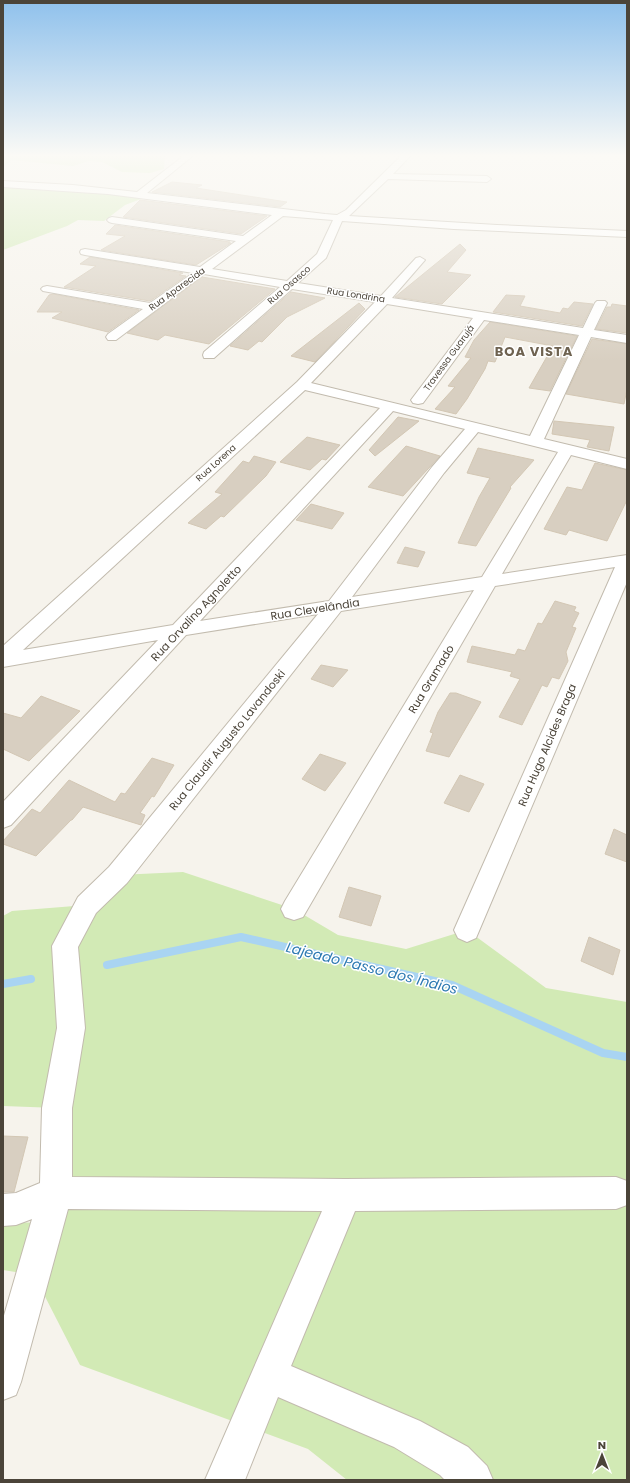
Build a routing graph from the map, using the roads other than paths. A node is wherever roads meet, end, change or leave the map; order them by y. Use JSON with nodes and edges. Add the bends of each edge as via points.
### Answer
{"nodes":[{"id":1,"x":134,"y":223,"type":"edge"},
{"id":2,"x":266,"y":223,"type":"edge"},
{"id":3,"x":337,"y":223,"type":"edge"},
{"id":4,"x":393,"y":223,"type":"edge"},
{"id":5,"x":627,"y":234,"type":"edge"},
{"id":6,"x":244,"y":239,"type":"junction"},
{"id":7,"x":85,"y":252,"type":"dead end"},
{"id":8,"x":420,"y":260,"type":"dead end"},
{"id":9,"x":203,"y":271,"type":"junction"},
{"id":10,"x":289,"y":285,"type":"junction"},
{"id":11,"x":47,"y":289,"type":"dead end"},
{"id":12,"x":384,"y":300,"type":"junction"},
{"id":13,"x":601,"y":303,"type":"dead end"},
{"id":14,"x":152,"y":307,"type":"junction"},
{"id":15,"x":480,"y":315,"type":"junction"},
{"id":16,"x":586,"y":332,"type":"junction"},
{"id":17,"x":112,"y":337,"type":"dead end"},
{"id":18,"x":627,"y":339,"type":"edge"},
{"id":19,"x":209,"y":355,"type":"dead end"},
{"id":20,"x":302,"y":385,"type":"junction"},
{"id":21,"x":418,"y":400,"type":"dead end"},
{"id":22,"x":389,"y":407,"type":"junction"},
{"id":23,"x":474,"y":427,"type":"junction"},
{"id":24,"x":535,"y":442,"type":"junction"},
{"id":25,"x":567,"y":450,"type":"junction"},
{"id":26,"x":627,"y":464,"type":"edge"},
{"id":27,"x":627,"y":560,"type":"edge"},
{"id":28,"x":489,"y":581,"type":"junction"},
{"id":29,"x":336,"y":605,"type":"junction"},
{"id":30,"x":180,"y":630,"type":"junction"},
{"id":31,"x":3,"y":659,"type":"edge"},
{"id":32,"x":3,"y":818,"type":"edge"},
{"id":33,"x":294,"y":909,"type":"dead end"},
{"id":34,"x":467,"y":930,"type":"dead end"},
{"id":35,"x":56,"y":1193,"type":"junction"},
{"id":36,"x":616,"y":1193,"type":"dead end"},
{"id":37,"x":345,"y":1195,"type":"junction"},
{"id":38,"x":3,"y":1210,"type":"edge"},
{"id":39,"x":270,"y":1375,"type":"junction"},
{"id":40,"x":3,"y":1382,"type":"edge"},
{"id":41,"x":226,"y":1480,"type":"edge"},
{"id":42,"x":472,"y":1480,"type":"edge"}],
"edges":[{"from":1,"to":6,"type":"street"},
{"from":2,"to":6,"type":"street","name":"Rua Aparecida"},
{"from":3,"to":10,"type":"street","name":"Rua Osasco","via":[[322,256]]},
{"from":4,"to":5,"type":"street"},
{"from":6,"to":9,"type":"street","name":"Rua Aparecida"},
{"from":7,"to":9,"type":"street","name":"Rua Londrina"},
{"from":8,"to":12,"type":"street","name":"Rua Lorena"},
{"from":9,"to":10,"type":"street","name":"Rua Londrina"},
{"from":9,"to":14,"type":"street","name":"Rua Aparecida"},
{"from":10,"to":12,"type":"street","name":"Rua Londrina"},
{"from":10,"to":19,"type":"street","name":"Rua Osasco"},
{"from":11,"to":14,"type":"street"},
{"from":12,"to":15,"type":"street","name":"Rua Londrina"},
{"from":12,"to":20,"type":"street","name":"Rua Lorena"},
{"from":13,"to":16,"type":"street"},
{"from":14,"to":17,"type":"street","name":"Rua Aparecida"},
{"from":15,"to":16,"type":"street","name":"Rua Londrina"},
{"from":15,"to":21,"type":"street","name":"Travessa Guarujá"},
{"from":16,"to":18,"type":"street","name":"Rua Londrina"},
{"from":16,"to":24,"type":"street"},
{"from":20,"to":22,"type":"street"},
{"from":20,"to":31,"type":"street","name":"Rua Lorena"},
{"from":22,"to":23,"type":"street"},
{"from":22,"to":30,"type":"street","name":"Rua Orvalino Agnoletto"},
{"from":23,"to":24,"type":"street"},
{"from":23,"to":29,"type":"street","name":"Rua Claudir Augusto Lavandoski","via":[[438,470]]},
{"from":24,"to":25,"type":"street"},
{"from":25,"to":26,"type":"street"},
{"from":25,"to":28,"type":"street","name":"Rua Gramado"},
{"from":27,"to":28,"type":"street","name":"Rua Clevelândia"},
{"from":27,"to":34,"type":"street","name":"Rua Hugo Alcides Braga"},
{"from":28,"to":29,"type":"street","name":"Rua Clevelândia"},
{"from":28,"to":33,"type":"street","name":"Rua Gramado"},
{"from":29,"to":30,"type":"street","name":"Rua Clevelândia"},
{"from":29,"to":35,"type":"street","name":"Rua Claudir Augusto Lavandoski","via":[[118,875],[87,905],[65,946],[71,1028],[58,1108]]},
{"from":30,"to":31,"type":"street","name":"Rua Clevelândia"},
{"from":30,"to":32,"type":"street","name":"Rua Orvalino Agnoletto"},
{"from":35,"to":37,"type":"street"},
{"from":35,"to":38,"type":"street","via":[[16,1209]]},
{"from":35,"to":40,"type":"street","name":"Rua Claudir Augusto Lavandoski"},
{"from":36,"to":37,"type":"street"},
{"from":37,"to":39,"type":"street"},
{"from":39,"to":41,"type":"street"},
{"from":39,"to":42,"type":"street","via":[[407,1434],[454,1461]]}]}
